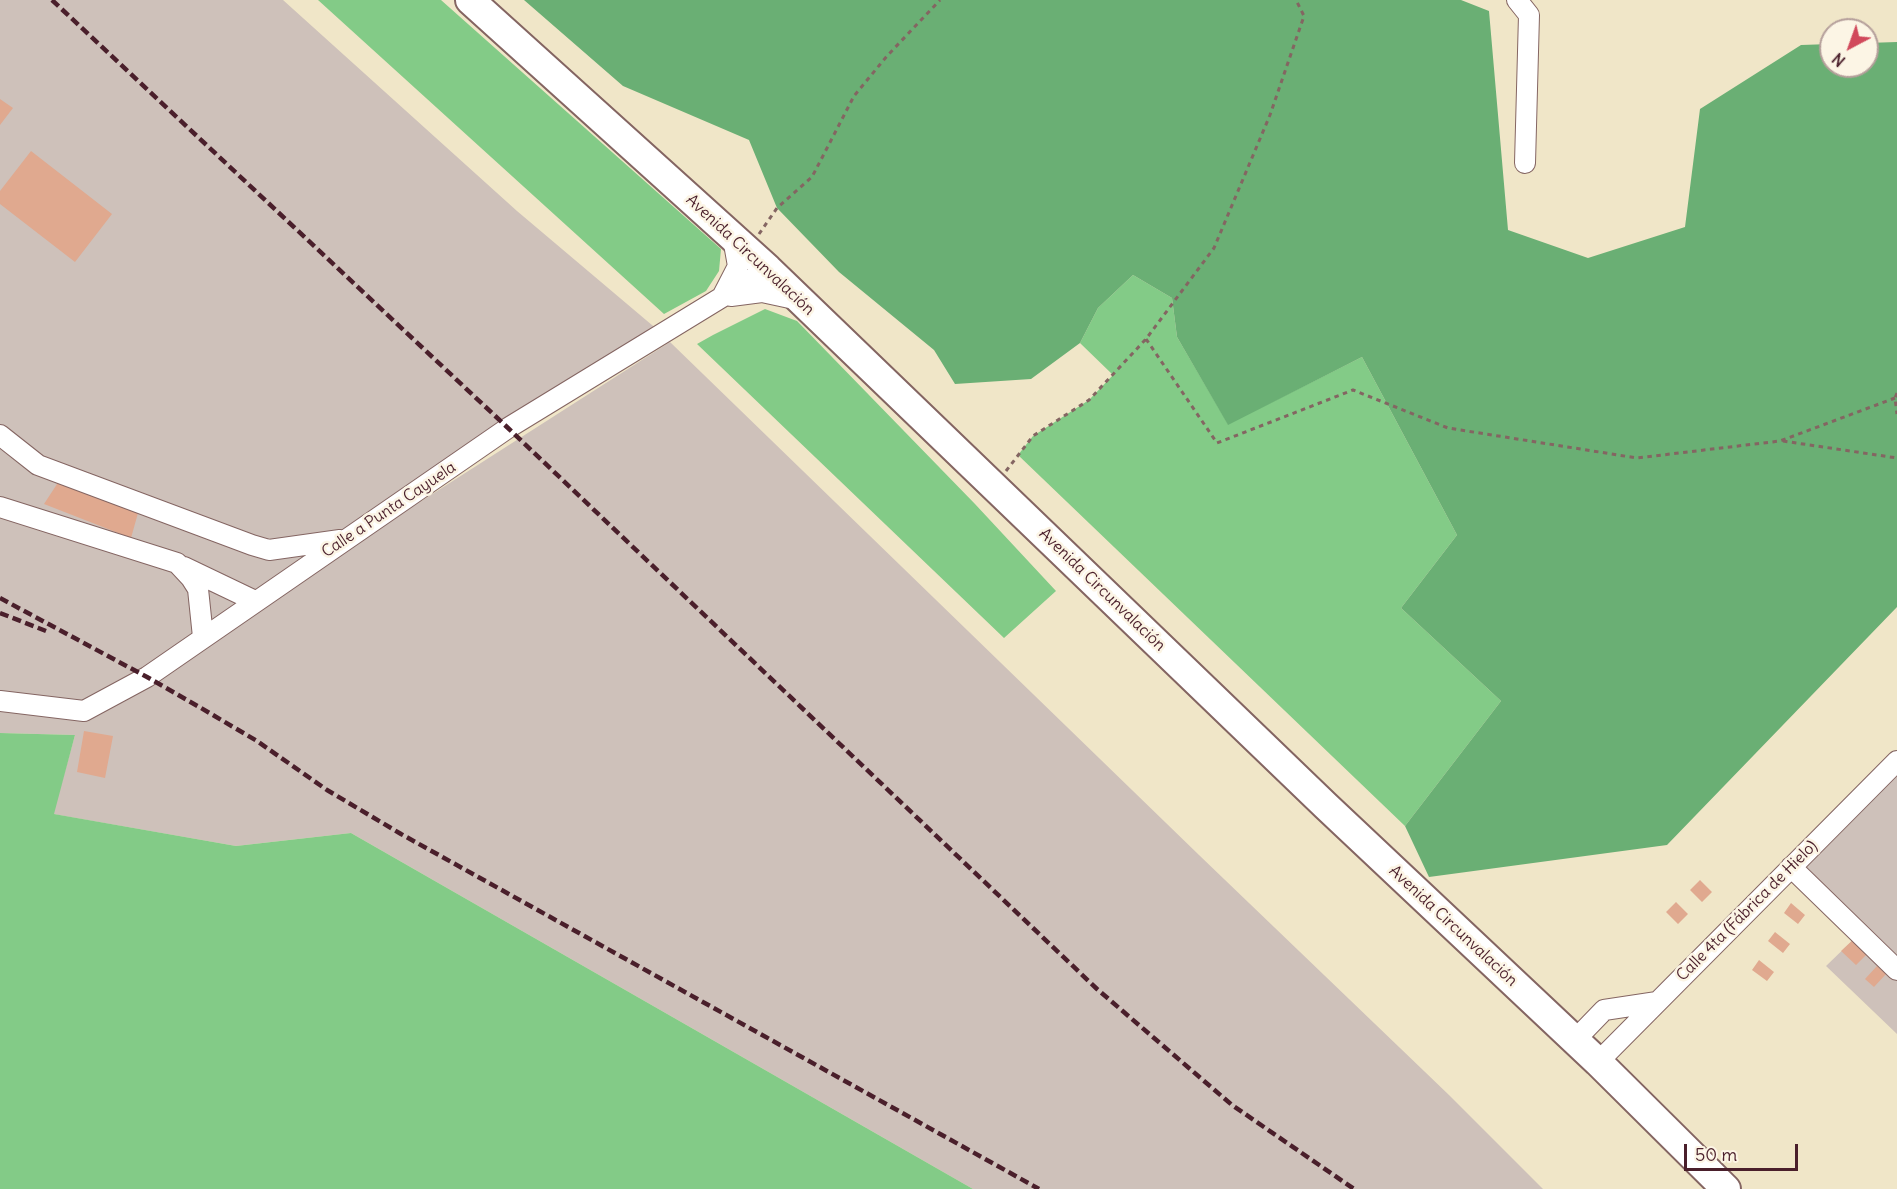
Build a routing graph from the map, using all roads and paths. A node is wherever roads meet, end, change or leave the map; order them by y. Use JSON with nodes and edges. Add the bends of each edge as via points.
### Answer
{"nodes":[{"id":1,"x":470,"y":0,"type":"edge"},
{"id":2,"x":940,"y":0,"type":"edge"},
{"id":3,"x":1296,"y":0,"type":"edge"},
{"id":4,"x":1517,"y":0,"type":"edge"},
{"id":5,"x":1525,"y":163,"type":"dead end"},
{"id":6,"x":750,"y":253,"type":"junction"},
{"id":7,"x":722,"y":297,"type":"junction"},
{"id":8,"x":801,"y":301,"type":"junction"},
{"id":9,"x":1146,"y":339,"type":"junction"},
{"id":10,"x":1897,"y":393,"type":"edge"},
{"id":11,"x":1895,"y":398,"type":"junction"},
{"id":12,"x":1897,"y":414,"type":"edge"},
{"id":13,"x":0,"y":435,"type":"edge"},
{"id":14,"x":1780,"y":441,"type":"junction"},
{"id":15,"x":1897,"y":458,"type":"edge"},
{"id":16,"x":993,"y":486,"type":"junction"},
{"id":17,"x":0,"y":507,"type":"edge"},
{"id":18,"x":346,"y":539,"type":"junction"},
{"id":19,"x":177,"y":563,"type":"junction"},
{"id":20,"x":255,"y":601,"type":"junction"},
{"id":21,"x":204,"y":638,"type":"junction"},
{"id":22,"x":0,"y":701,"type":"edge"},
{"id":23,"x":1897,"y":760,"type":"edge"},
{"id":24,"x":1791,"y":867,"type":"junction"},
{"id":25,"x":1897,"y":970,"type":"edge"},
{"id":26,"x":1657,"y":1002,"type":"junction"},
{"id":27,"x":1574,"y":1041,"type":"junction"},
{"id":28,"x":1598,"y":1062,"type":"junction"},
{"id":29,"x":1726,"y":1189,"type":"edge"}],
"edges":[{"from":1,"to":6,"type":"highway","name":"Avenida Circunvalación"},
{"from":2,"to":6,"type":"path","via":[[854,96],[812,177],[777,208]]},
{"from":3,"to":9,"type":"path","via":[[1304,16],[1270,115],[1214,248]]},
{"from":4,"to":5,"type":"street","via":[[1528,15]]},
{"from":6,"to":7,"type":"street","name":"Calle a Punta Cayuela"},
{"from":6,"to":7,"type":"street","via":[[738,266]]},
{"from":6,"to":8,"type":"highway","name":"Avenida Circunvalación"},
{"from":7,"to":8,"type":"street","via":[[762,292]]},
{"from":7,"to":18,"type":"street","name":"Calle a Punta Cayuela","via":[[508,428]]},
{"from":8,"to":16,"type":"highway","name":"Avenida Circunvalación"},
{"from":9,"to":14,"type":"path","via":[[1217,442],[1353,390],[1448,428],[1637,458]]},
{"from":9,"to":16,"type":"path","via":[[1089,400],[1033,436]]},
{"from":10,"to":11,"type":"path"},
{"from":11,"to":12,"type":"path"},
{"from":11,"to":14,"type":"path"},
{"from":13,"to":18,"type":"street","via":[[39,465],[252,545],[269,550]]},
{"from":14,"to":15,"type":"path"},
{"from":16,"to":27,"type":"highway","name":"Avenida Circunvalación"},
{"from":17,"to":19,"type":"street"},
{"from":18,"to":20,"type":"street","name":"Calle a Punta Cayuela"},
{"from":19,"to":20,"type":"street"},
{"from":19,"to":21,"type":"street","via":[[198,589]]},
{"from":20,"to":21,"type":"street","name":"Calle a Punta Cayuela"},
{"from":21,"to":22,"type":"street","name":"Calle a Punta Cayuela","via":[[147,677],[84,711]]},
{"from":23,"to":24,"type":"street","name":"Calle 4ta (Fábrica de Hielo)"},
{"from":24,"to":25,"type":"street"},
{"from":24,"to":26,"type":"street","name":"Calle 4ta (Fábrica de Hielo)"},
{"from":26,"to":27,"type":"street","via":[[1604,1010]]},
{"from":26,"to":28,"type":"street","name":"Calle 4ta (Fábrica de Hielo)"},
{"from":27,"to":28,"type":"highway","name":"Avenida Circunvalación"},
{"from":28,"to":29,"type":"highway","name":"Avenida Circunvalación"}]}
